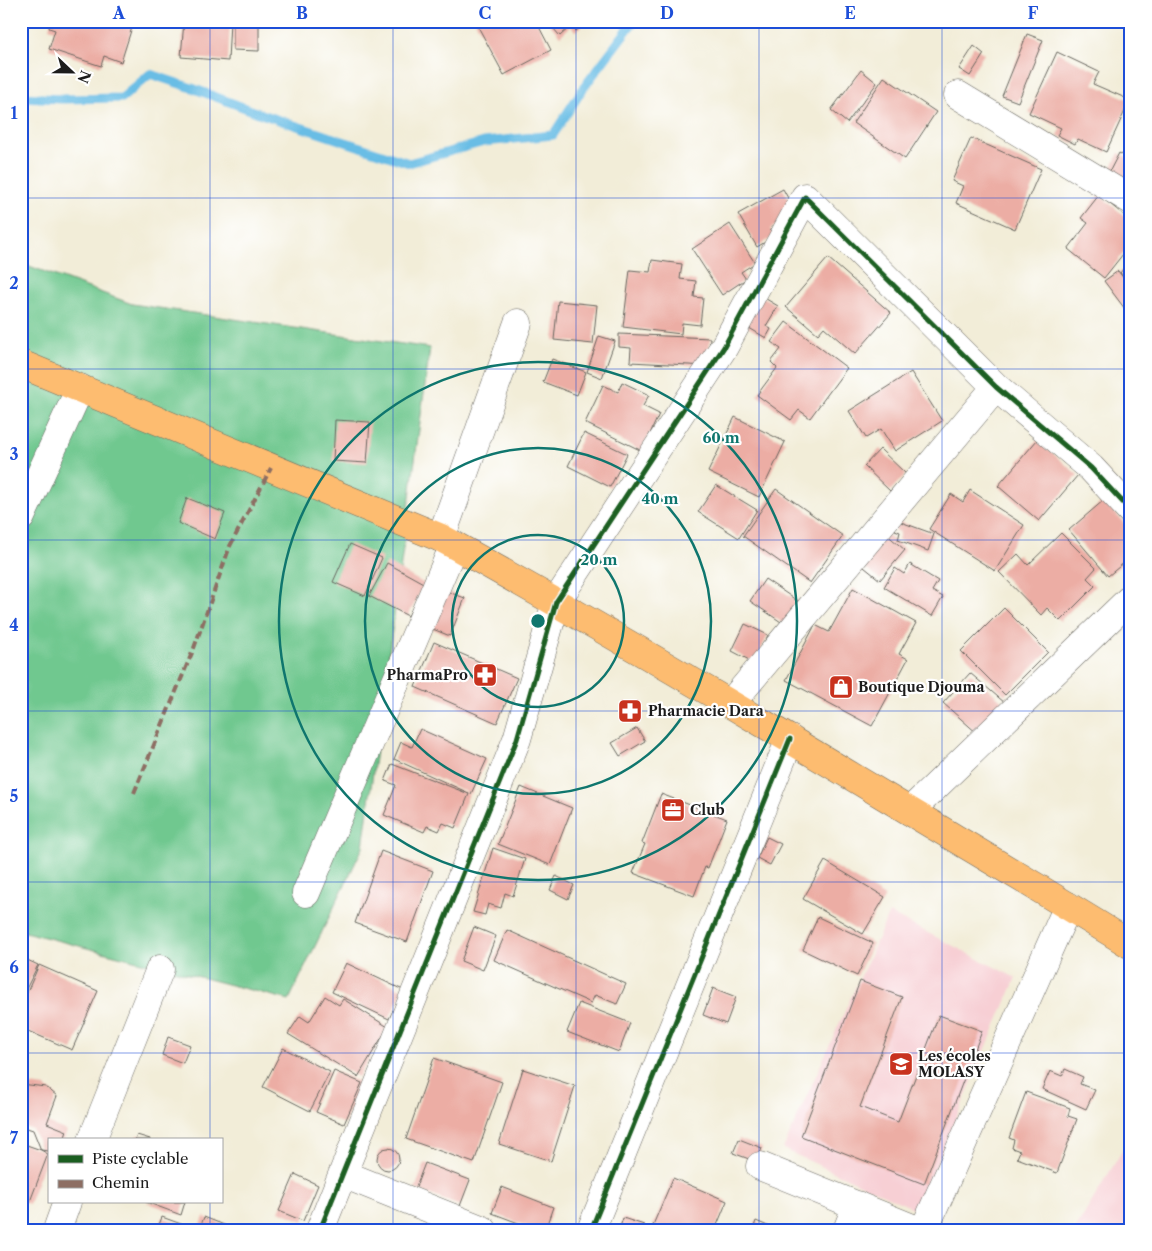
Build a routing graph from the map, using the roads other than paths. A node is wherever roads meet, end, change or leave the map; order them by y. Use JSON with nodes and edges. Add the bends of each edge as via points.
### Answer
{"nodes":[{"id":1,"x":958,"y":95,"type":"dead end"},
{"id":2,"x":1131,"y":200,"type":"edge"},
{"id":3,"x":518,"y":323,"type":"dead end"},
{"id":4,"x":21,"y":364,"type":"edge"},
{"id":5,"x":996,"y":387,"type":"junction"},
{"id":6,"x":80,"y":388,"type":"junction"},
{"id":7,"x":1131,"y":511,"type":"edge"},
{"id":8,"x":21,"y":517,"type":"edge"},
{"id":9,"x":448,"y":542,"type":"junction"},
{"id":10,"x":1131,"y":598,"type":"edge"},
{"id":11,"x":556,"y":602,"type":"junction"},
{"id":12,"x":731,"y":703,"type":"junction"},
{"id":13,"x":790,"y":739,"type":"junction"},
{"id":14,"x":910,"y":811,"type":"junction"},
{"id":15,"x":306,"y":893,"type":"dead end"},
{"id":16,"x":1068,"y":906,"type":"junction"},
{"id":17,"x":1131,"y":944,"type":"edge"},
{"id":18,"x":160,"y":969,"type":"dead end"},
{"id":19,"x":93,"y":1138,"type":"edge"},
{"id":20,"x":760,"y":1166,"type":"dead end"},
{"id":21,"x":343,"y":1174,"type":"junction"},
{"id":22,"x":66,"y":1204,"type":"edge"},
{"id":23,"x":852,"y":1217,"type":"edge"},
{"id":24,"x":56,"y":1230,"type":"edge"},
{"id":25,"x":320,"y":1230,"type":"edge"},
{"id":26,"x":483,"y":1230,"type":"edge"},
{"id":27,"x":591,"y":1230,"type":"edge"},
{"id":28,"x":917,"y":1230,"type":"edge"},
{"id":29,"x":924,"y":1230,"type":"edge"}],
"edges":[{"from":1,"to":2,"type":"street"},
{"from":3,"to":9,"type":"street"},
{"from":4,"to":6,"type":"main road"},
{"from":5,"to":7,"type":"street","via":[[1091,468]]},
{"from":5,"to":11,"type":"street","via":[[806,197],[724,346]]},
{"from":5,"to":12,"type":"street"},
{"from":6,"to":8,"type":"street"},
{"from":6,"to":9,"type":"main road"},
{"from":9,"to":11,"type":"main road"},
{"from":9,"to":15,"type":"street"},
{"from":10,"to":14,"type":"street"},
{"from":11,"to":12,"type":"main road"},
{"from":11,"to":21,"type":"street","via":[[517,739]]},
{"from":12,"to":13,"type":"main road"},
{"from":13,"to":14,"type":"main road"},
{"from":13,"to":27,"type":"street"},
{"from":14,"to":16,"type":"main road"},
{"from":16,"to":17,"type":"main road"},
{"from":16,"to":29,"type":"street"},
{"from":18,"to":19,"type":"street"},
{"from":20,"to":23,"type":"street"},
{"from":21,"to":25,"type":"street"},
{"from":21,"to":26,"type":"street"},
{"from":22,"to":24,"type":"street"},
{"from":23,"to":28,"type":"street"}]}
